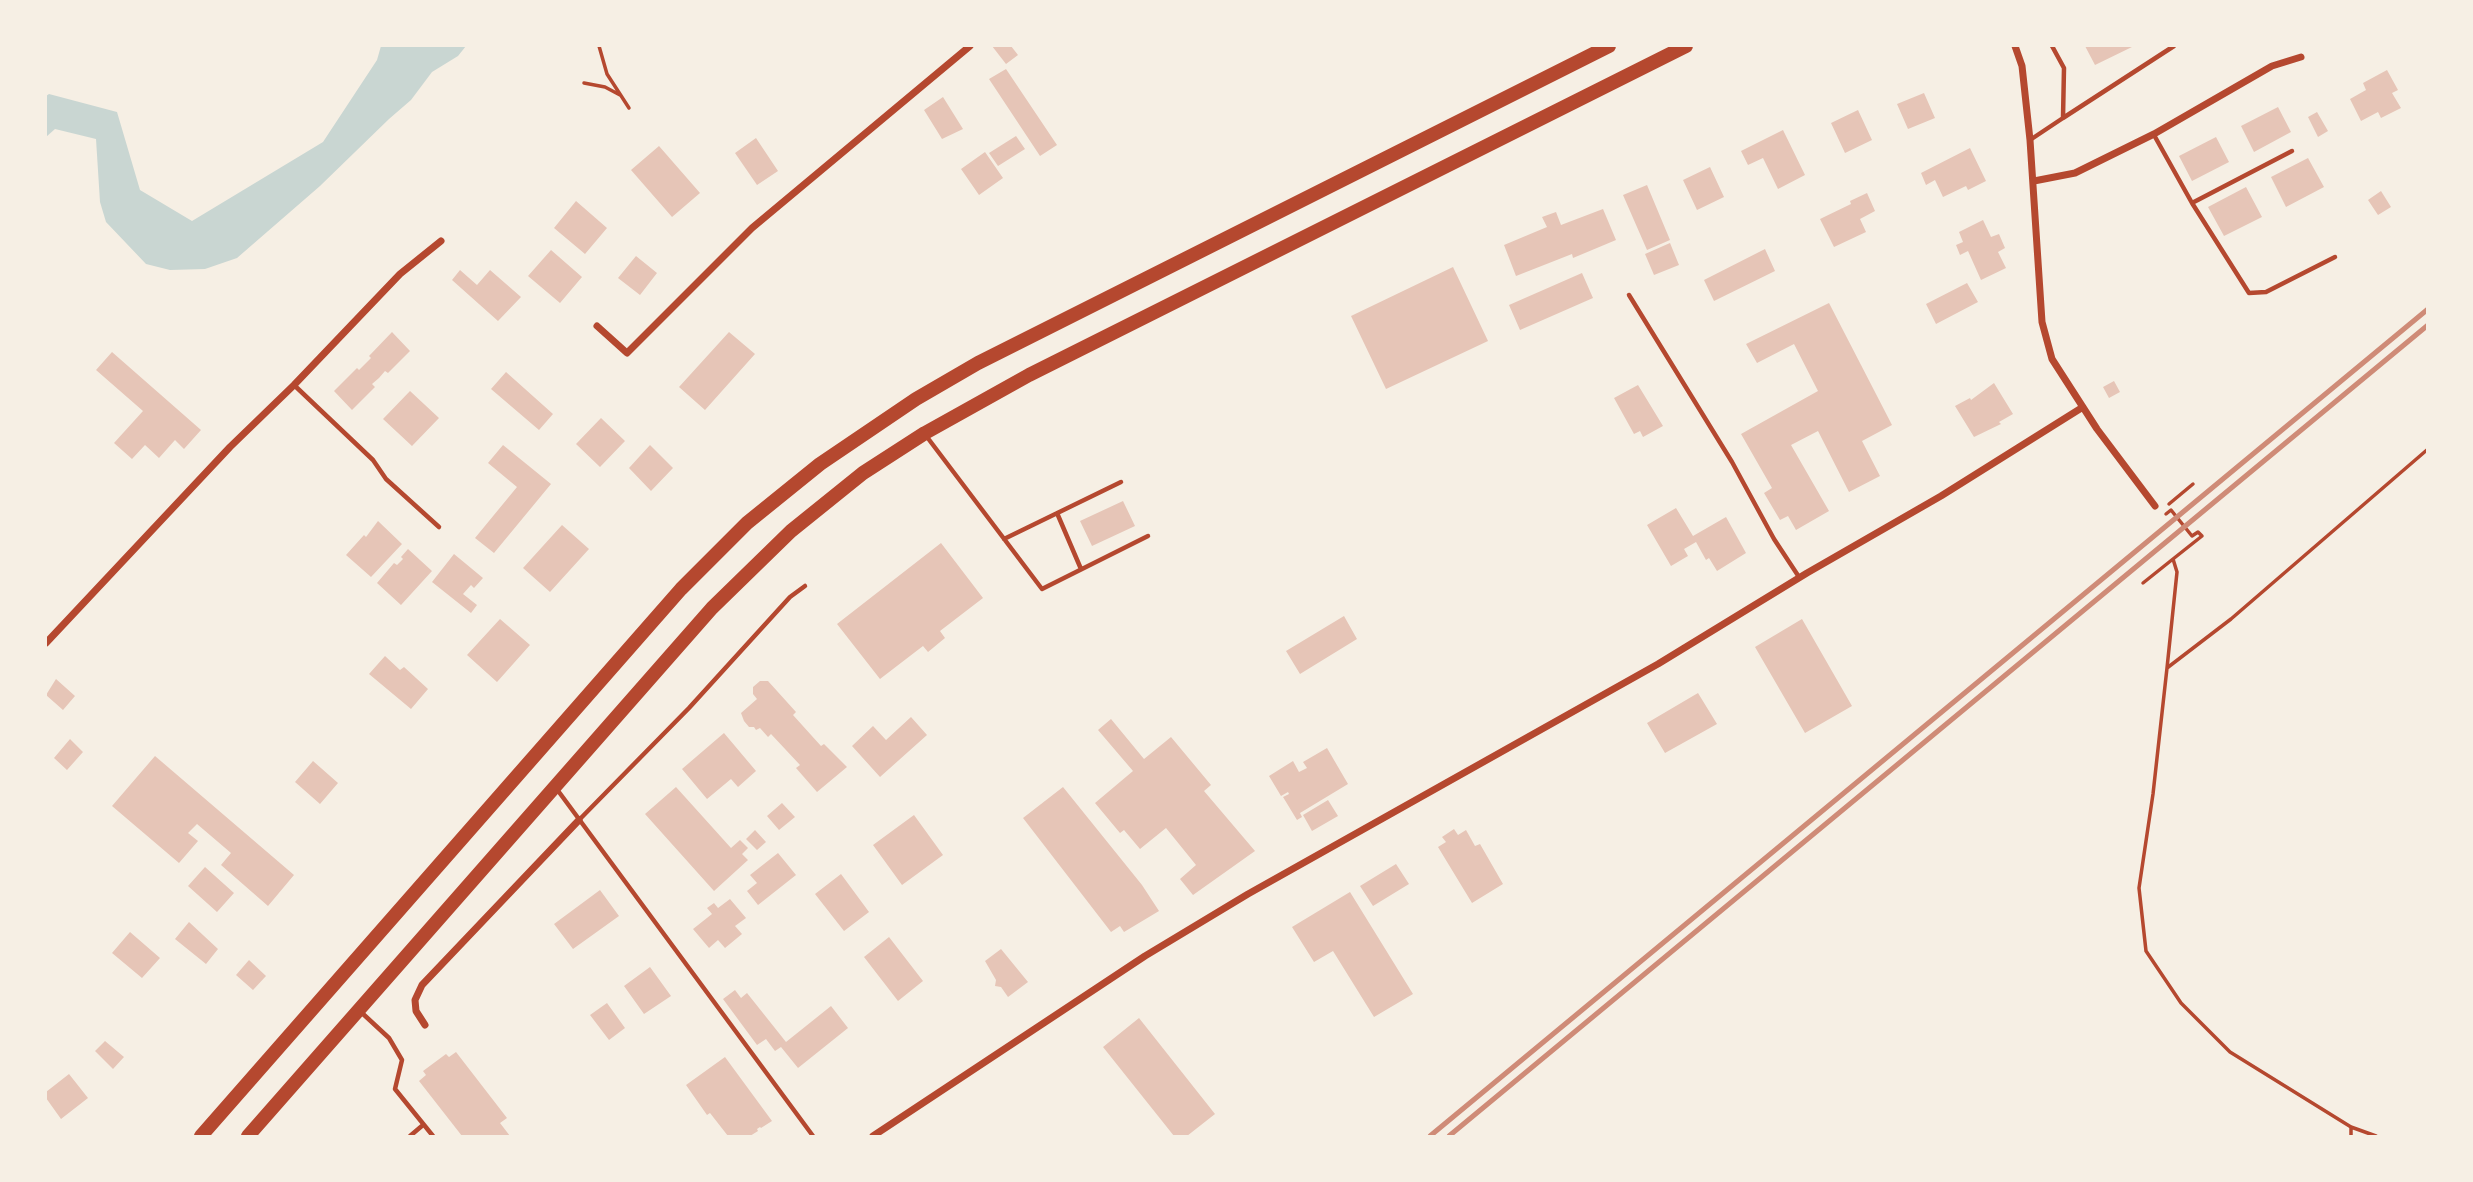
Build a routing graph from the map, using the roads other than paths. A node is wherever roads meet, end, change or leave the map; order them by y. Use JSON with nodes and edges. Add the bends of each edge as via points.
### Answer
{"nodes":[{"id":1,"x":970,"y":46,"type":"edge"},
{"id":2,"x":1609,"y":46,"type":"edge"},
{"id":3,"x":1686,"y":46,"type":"edge"},
{"id":4,"x":2015,"y":46,"type":"edge"},
{"id":5,"x":2052,"y":46,"type":"edge"},
{"id":6,"x":2174,"y":46,"type":"edge"},
{"id":7,"x":2301,"y":57,"type":"dead end"},
{"id":8,"x":2063,"y":118,"type":"junction"},
{"id":9,"x":2154,"y":134,"type":"junction"},
{"id":10,"x":2031,"y":140,"type":"junction"},
{"id":11,"x":2292,"y":151,"type":"dead end"},
{"id":12,"x":2034,"y":181,"type":"junction"},
{"id":13,"x":2192,"y":203,"type":"junction"},
{"id":14,"x":441,"y":242,"type":"dead end"},
{"id":15,"x":2335,"y":257,"type":"dead end"},
{"id":16,"x":1629,"y":295,"type":"dead end"},
{"id":17,"x":597,"y":326,"type":"dead end"},
{"id":18,"x":294,"y":384,"type":"junction"},
{"id":19,"x":2083,"y":407,"type":"junction"},
{"id":20,"x":925,"y":433,"type":"junction"},
{"id":21,"x":1121,"y":482,"type":"dead end"},
{"id":22,"x":2155,"y":506,"type":"dead end"},
{"id":23,"x":1057,"y":513,"type":"junction"},
{"id":24,"x":439,"y":527,"type":"dead end"},
{"id":25,"x":1148,"y":536,"type":"dead end"},
{"id":26,"x":1004,"y":539,"type":"junction"},
{"id":27,"x":1081,"y":569,"type":"junction"},
{"id":28,"x":1799,"y":578,"type":"junction"},
{"id":29,"x":805,"y":586,"type":"dead end"},
{"id":30,"x":46,"y":643,"type":"edge"},
{"id":31,"x":555,"y":786,"type":"junction"},
{"id":32,"x":579,"y":820,"type":"junction"},
{"id":33,"x":359,"y":1010,"type":"junction"},
{"id":34,"x":425,"y":1025,"type":"dead end"},
{"id":35,"x":423,"y":1125,"type":"junction"},
{"id":36,"x":201,"y":1136,"type":"edge"},
{"id":37,"x":248,"y":1136,"type":"edge"},
{"id":38,"x":410,"y":1136,"type":"edge"},
{"id":39,"x":433,"y":1136,"type":"edge"},
{"id":40,"x":813,"y":1136,"type":"edge"},
{"id":41,"x":873,"y":1136,"type":"edge"}],
"edges":[{"from":1,"to":17,"type":"street","via":[[752,228],[627,353]]},
{"from":2,"to":36,"type":"main road","via":[[978,363],[820,464],[747,523],[681,589]]},
{"from":3,"to":20,"type":"main road","via":[[1029,375]]},
{"from":4,"to":10,"type":"street","via":[[2022,66]]},
{"from":5,"to":8,"type":"lane","via":[[2064,68]]},
{"from":6,"to":8,"type":"lane"},
{"from":7,"to":9,"type":"street","via":[[2272,66]]},
{"from":8,"to":10,"type":"lane"},
{"from":9,"to":12,"type":"street","via":[[2076,173]]},
{"from":9,"to":13,"type":"lane"},
{"from":10,"to":12,"type":"street"},
{"from":11,"to":13,"type":"lane"},
{"from":12,"to":19,"type":"street","via":[[2042,322],[2052,359]]},
{"from":13,"to":15,"type":"lane","via":[[2249,293],[2266,292]]},
{"from":14,"to":18,"type":"street","via":[[400,274]]},
{"from":16,"to":28,"type":"lane"},
{"from":18,"to":24,"type":"lane"},
{"from":18,"to":30,"type":"street"},
{"from":19,"to":22,"type":"street"},
{"from":19,"to":28,"type":"street"},
{"from":20,"to":26,"type":"lane"},
{"from":20,"to":31,"type":"main road","via":[[863,473],[790,531],[712,608]]},
{"from":21,"to":23,"type":"lane"},
{"from":23,"to":26,"type":"lane"},
{"from":23,"to":27,"type":"lane"},
{"from":25,"to":27,"type":"lane"},
{"from":26,"to":27,"type":"lane","via":[[1042,589]]},
{"from":28,"to":41,"type":"street","via":[[1658,664],[1236,900]]},
{"from":29,"to":32,"type":"lane"},
{"from":31,"to":32,"type":"lane"},
{"from":31,"to":33,"type":"main road"},
{"from":32,"to":34,"type":"street","via":[[422,985],[415,1000]]},
{"from":32,"to":40,"type":"lane"},
{"from":33,"to":35,"type":"lane","via":[[389,1038],[402,1060],[395,1089]]},
{"from":33,"to":37,"type":"main road"},
{"from":35,"to":38,"type":"lane"},
{"from":35,"to":39,"type":"lane"}]}
